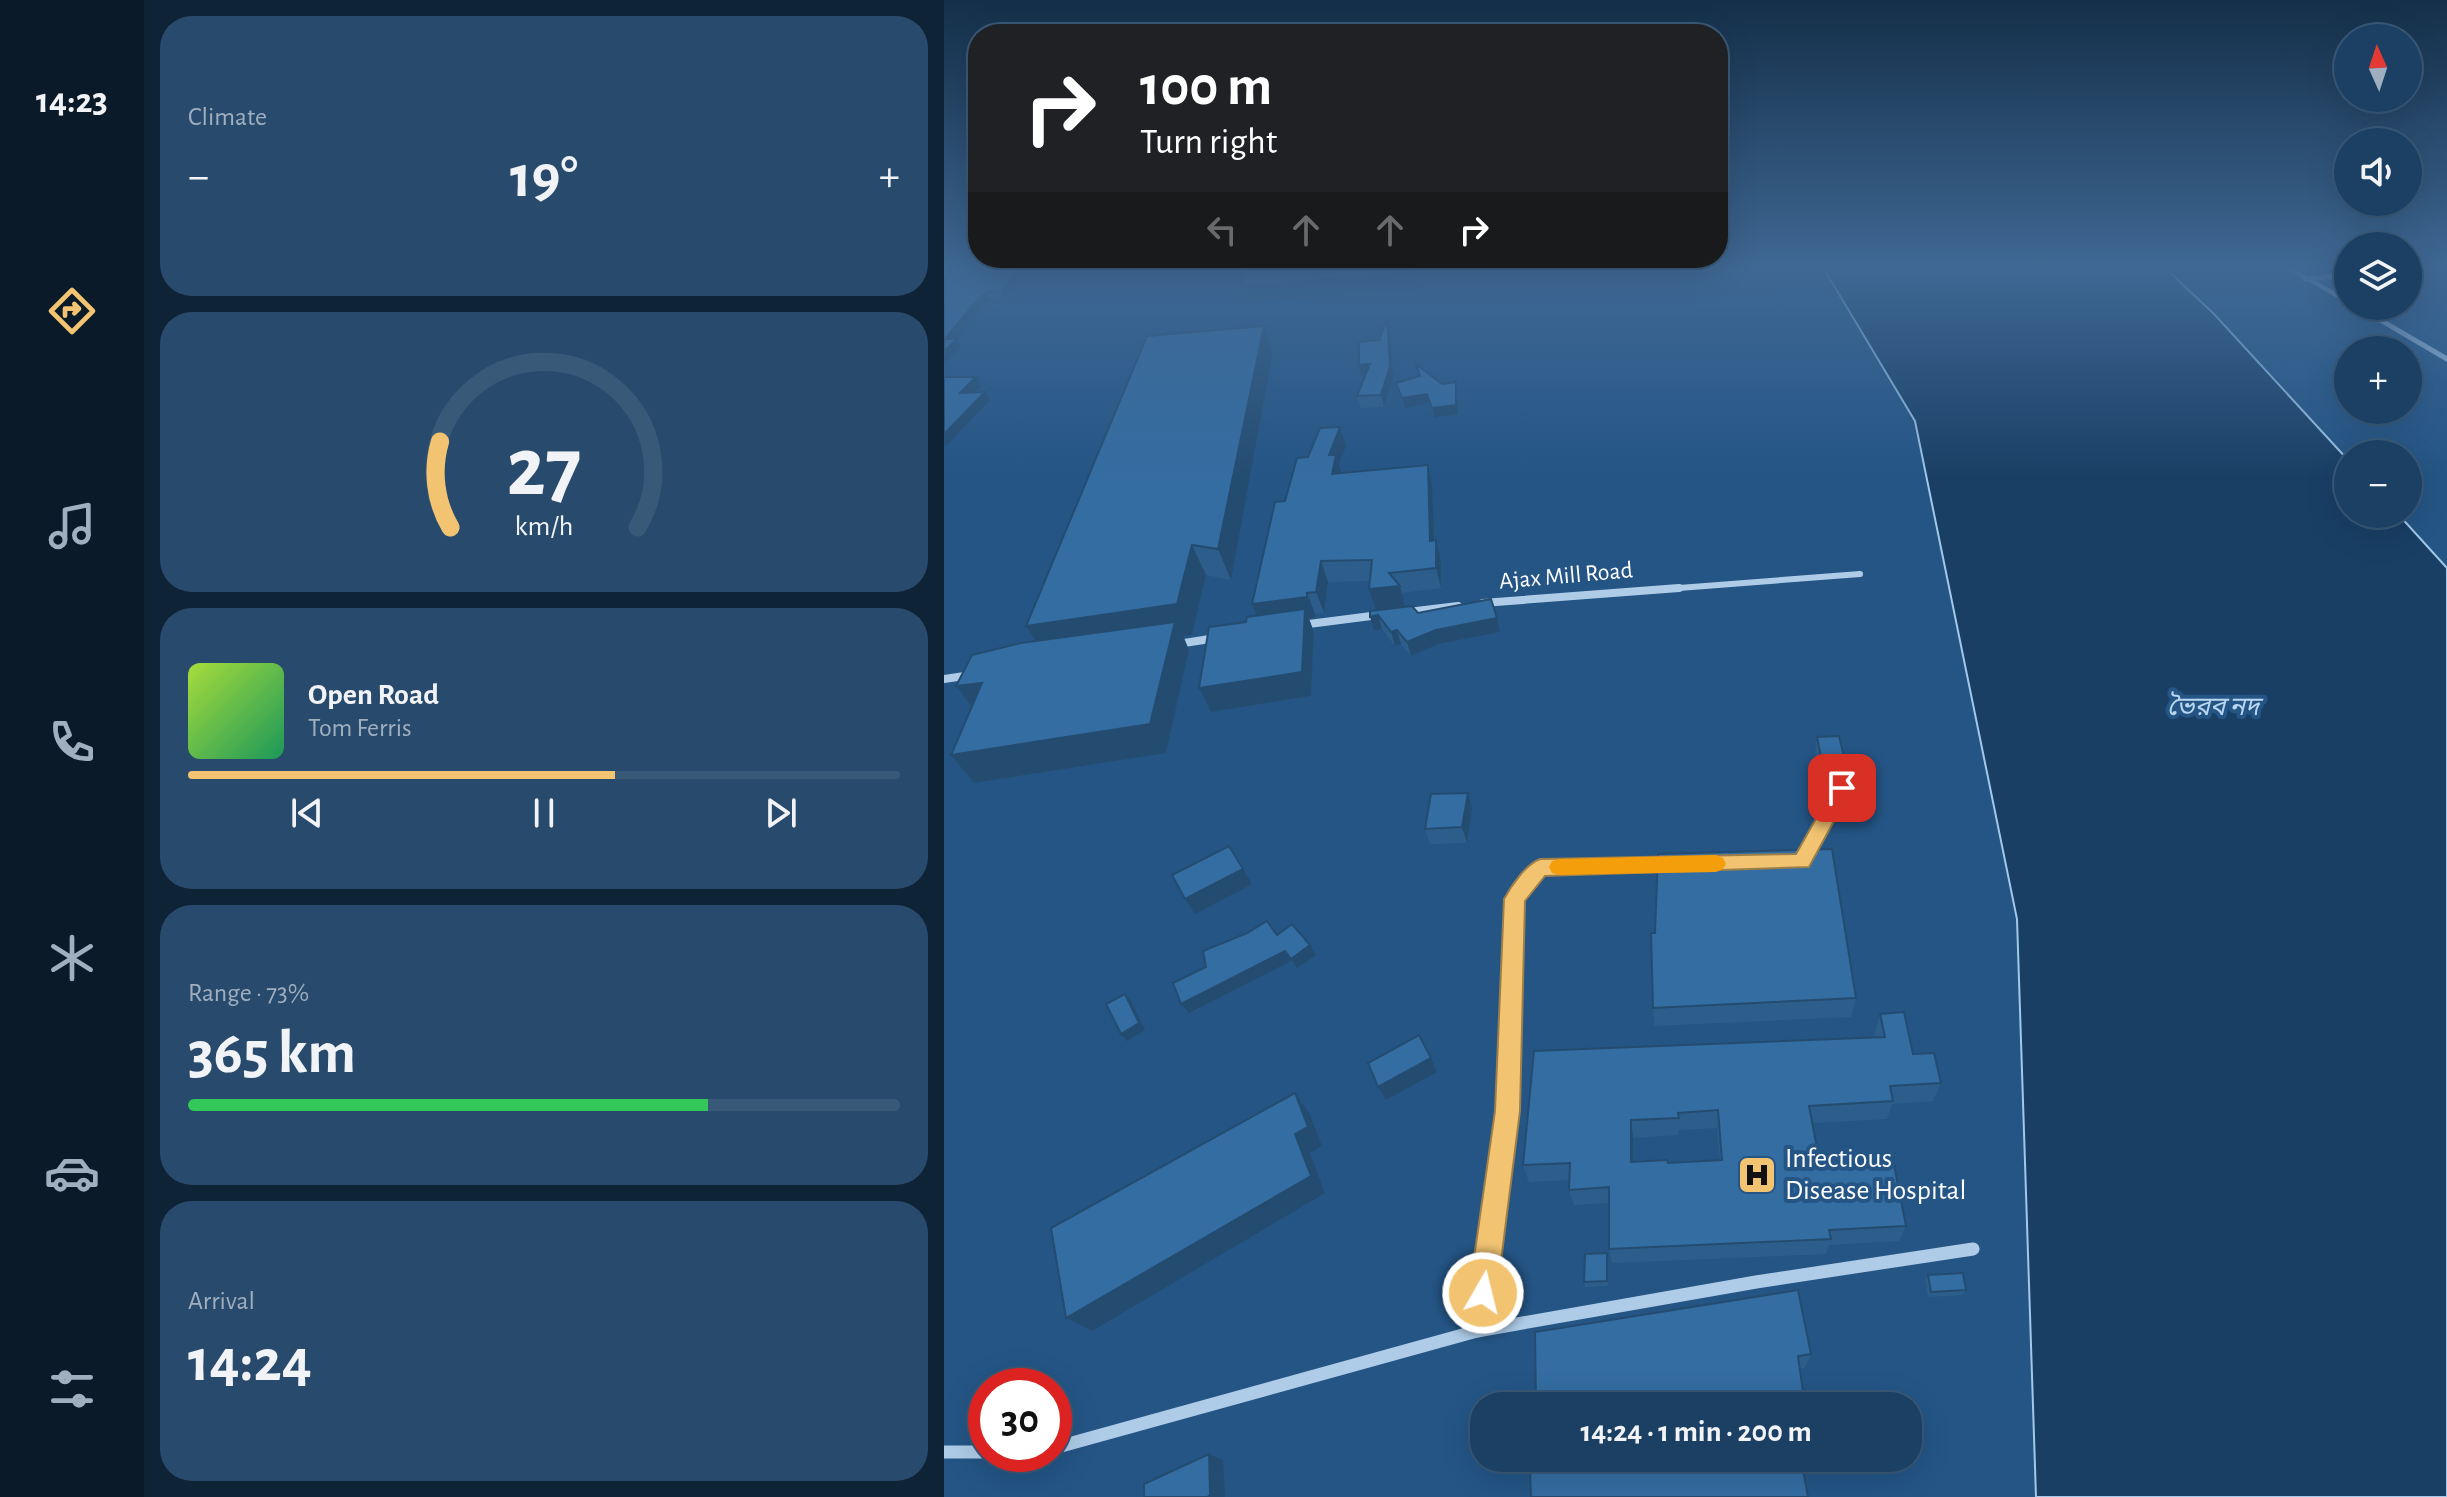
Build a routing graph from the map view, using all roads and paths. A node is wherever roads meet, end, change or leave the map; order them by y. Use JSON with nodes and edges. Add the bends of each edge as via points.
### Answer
{"nodes":[{"id":1,"x":2414,"y":339,"type":"edge"},
{"id":2,"x":2445,"y":356,"type":"edge"},
{"id":3,"x":1860,"y":574,"type":"dead end"},
{"id":4,"x":1479,"y":604,"type":"edge"},
{"id":5,"x":1464,"y":606,"type":"edge"},
{"id":6,"x":1402,"y":613,"type":"edge"},
{"id":7,"x":1387,"y":614,"type":"edge"},
{"id":8,"x":1294,"y":626,"type":"edge"},
{"id":9,"x":1231,"y":636,"type":"edge"},
{"id":10,"x":1168,"y":646,"type":"edge"},
{"id":11,"x":984,"y":673,"type":"edge"},
{"id":12,"x":944,"y":679,"type":"edge"},
{"id":13,"x":1842,"y":788,"type":"dead end"},
{"id":14,"x":1787,"y":862,"type":"edge"},
{"id":15,"x":1679,"y":864,"type":"edge"},
{"id":16,"x":1973,"y":1249,"type":"dead end"},
{"id":17,"x":1477,"y":1331,"type":"junction"},
{"id":18,"x":1072,"y":1443,"type":"edge"},
{"id":19,"x":944,"y":1452,"type":"edge"},
{"id":20,"x":968,"y":1452,"type":"edge"}],
"edges":[{"from":1,"to":2,"type":"street"},
{"from":3,"to":4,"type":"street","name":"Ajax Mill Road"},
{"from":5,"to":6,"type":"street"},
{"from":7,"to":8,"type":"street"},
{"from":9,"to":10,"type":"street"},
{"from":11,"to":12,"type":"street"},
{"from":13,"to":14,"type":"street","via":[[1802,862]]},
{"from":15,"to":17,"type":"street","via":[[1540,868],[1515,899],[1508,1111]]},
{"from":16,"to":17,"type":"street"},
{"from":17,"to":18,"type":"street"},
{"from":19,"to":20,"type":"street"}]}
